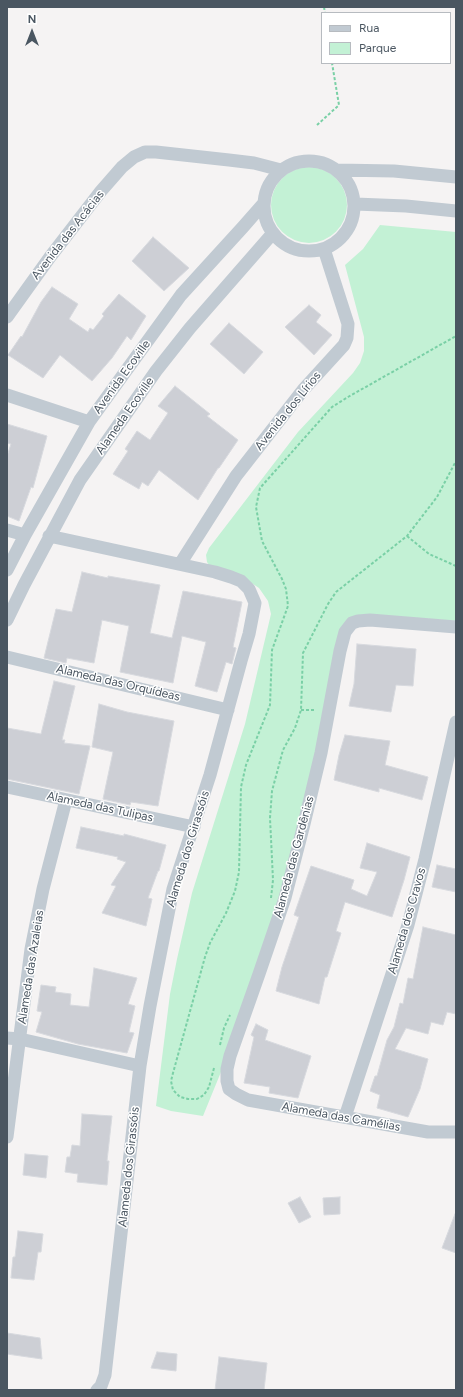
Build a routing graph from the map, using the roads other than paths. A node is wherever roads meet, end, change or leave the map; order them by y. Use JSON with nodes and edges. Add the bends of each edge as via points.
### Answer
{"nodes":[{"id":1,"x":281,"y":170,"type":"junction"},
{"id":2,"x":337,"y":170,"type":"junction"},
{"id":3,"x":456,"y":177,"type":"edge"},
{"id":4,"x":264,"y":203,"type":"junction"},
{"id":5,"x":355,"y":204,"type":"junction"},
{"id":6,"x":456,"y":211,"type":"edge"},
{"id":7,"x":273,"y":233,"type":"junction"},
{"id":8,"x":324,"y":249,"type":"junction"},
{"id":9,"x":7,"y":317,"type":"edge"},
{"id":10,"x":7,"y":395,"type":"edge"},
{"id":11,"x":89,"y":422,"type":"junction"},
{"id":12,"x":7,"y":530,"type":"edge"},
{"id":13,"x":25,"y":535,"type":"junction"},
{"id":14,"x":49,"y":536,"type":"junction"},
{"id":15,"x":180,"y":564,"type":"junction"},
{"id":16,"x":7,"y":570,"type":"edge"},
{"id":17,"x":7,"y":620,"type":"edge"},
{"id":18,"x":456,"y":627,"type":"edge"},
{"id":19,"x":7,"y":657,"type":"edge"},
{"id":20,"x":228,"y":710,"type":"junction"},
{"id":21,"x":456,"y":722,"type":"edge"},
{"id":22,"x":7,"y":787,"type":"edge"},
{"id":23,"x":66,"y":800,"type":"junction"},
{"id":24,"x":194,"y":827,"type":"junction"},
{"id":25,"x":13,"y":1039,"type":"edge"},
{"id":26,"x":140,"y":1066,"type":"junction"},
{"id":27,"x":229,"y":1088,"type":"joint"},
{"id":28,"x":345,"y":1117,"type":"junction"},
{"id":29,"x":456,"y":1132,"type":"edge"},
{"id":30,"x":7,"y":1137,"type":"edge"},
{"id":31,"x":97,"y":1390,"type":"edge"}],
"edges":[{"from":1,"to":2,"type":"street","via":[[294,162],[309,160],[324,162]]},
{"from":1,"to":4,"type":"street","via":[[269,184]]},
{"from":1,"to":9,"type":"street","name":"Avenida das Acácias","via":[[229,160],[156,152],[145,152],[134,157],[122,167],[97,197]]},
{"from":2,"to":3,"type":"street","via":[[394,171]]},
{"from":2,"to":5,"type":"street","via":[[347,179],[353,191]]},
{"from":4,"to":7,"type":"street","via":[[264,215]]},
{"from":4,"to":11,"type":"street","name":"Avenida Ecoville","via":[[181,295]]},
{"from":5,"to":6,"type":"street"},
{"from":5,"to":8,"type":"street","via":[[354,217],[348,231],[337,242]]},
{"from":7,"to":8,"type":"street","via":[[280,241],[294,248],[309,251]]},
{"from":7,"to":14,"type":"street","name":"Alameda Ecoville","via":[[156,371],[80,480]]},
{"from":8,"to":15,"type":"street","name":"Avenida dos Lírios","via":[[348,324],[344,346],[303,390],[236,476]]},
{"from":10,"to":11,"type":"street"},
{"from":11,"to":13,"type":"street","name":"Avenida Ecoville"},
{"from":12,"to":13,"type":"street"},
{"from":13,"to":16,"type":"street","name":"Avenida Ecoville"},
{"from":14,"to":15,"type":"street","name":"Alameda dos Girassóis"},
{"from":14,"to":17,"type":"street","name":"Alameda Ecoville"},
{"from":15,"to":20,"type":"street","name":"Alameda dos Girassóis","via":[[241,581],[253,595],[253,618]]},
{"from":18,"to":27,"type":"street","name":"Alameda das Gardênias","via":[[370,620],[358,621],[347,628],[343,637],[321,753],[284,898],[230,1056],[227,1069]]},
{"from":19,"to":20,"type":"street","name":"Alameda das Orquídeas"},
{"from":20,"to":24,"type":"street","name":"Alameda dos Girassóis"},
{"from":21,"to":28,"type":"street","name":"Alameda dos Cravos","via":[[408,925]]},
{"from":22,"to":23,"type":"street","name":"Alameda das Tulipas"},
{"from":23,"to":24,"type":"street","name":"Alameda das Tulipas"},
{"from":23,"to":25,"type":"street","name":"Alameda das Azaleias","via":[[43,889]]},
{"from":24,"to":26,"type":"street","name":"Alameda dos Girassóis","via":[[173,889]]},
{"from":25,"to":26,"type":"street"},
{"from":25,"to":30,"type":"street","name":"Alameda das Azaleias"},
{"from":26,"to":31,"type":"street","name":"Alameda dos Girassóis","via":[[105,1375]]},
{"from":27,"to":28,"type":"street","name":"Alameda das Camélias","via":[[248,1100]]},
{"from":28,"to":29,"type":"street","name":"Alameda das Camélias","via":[[428,1132]]}]}
